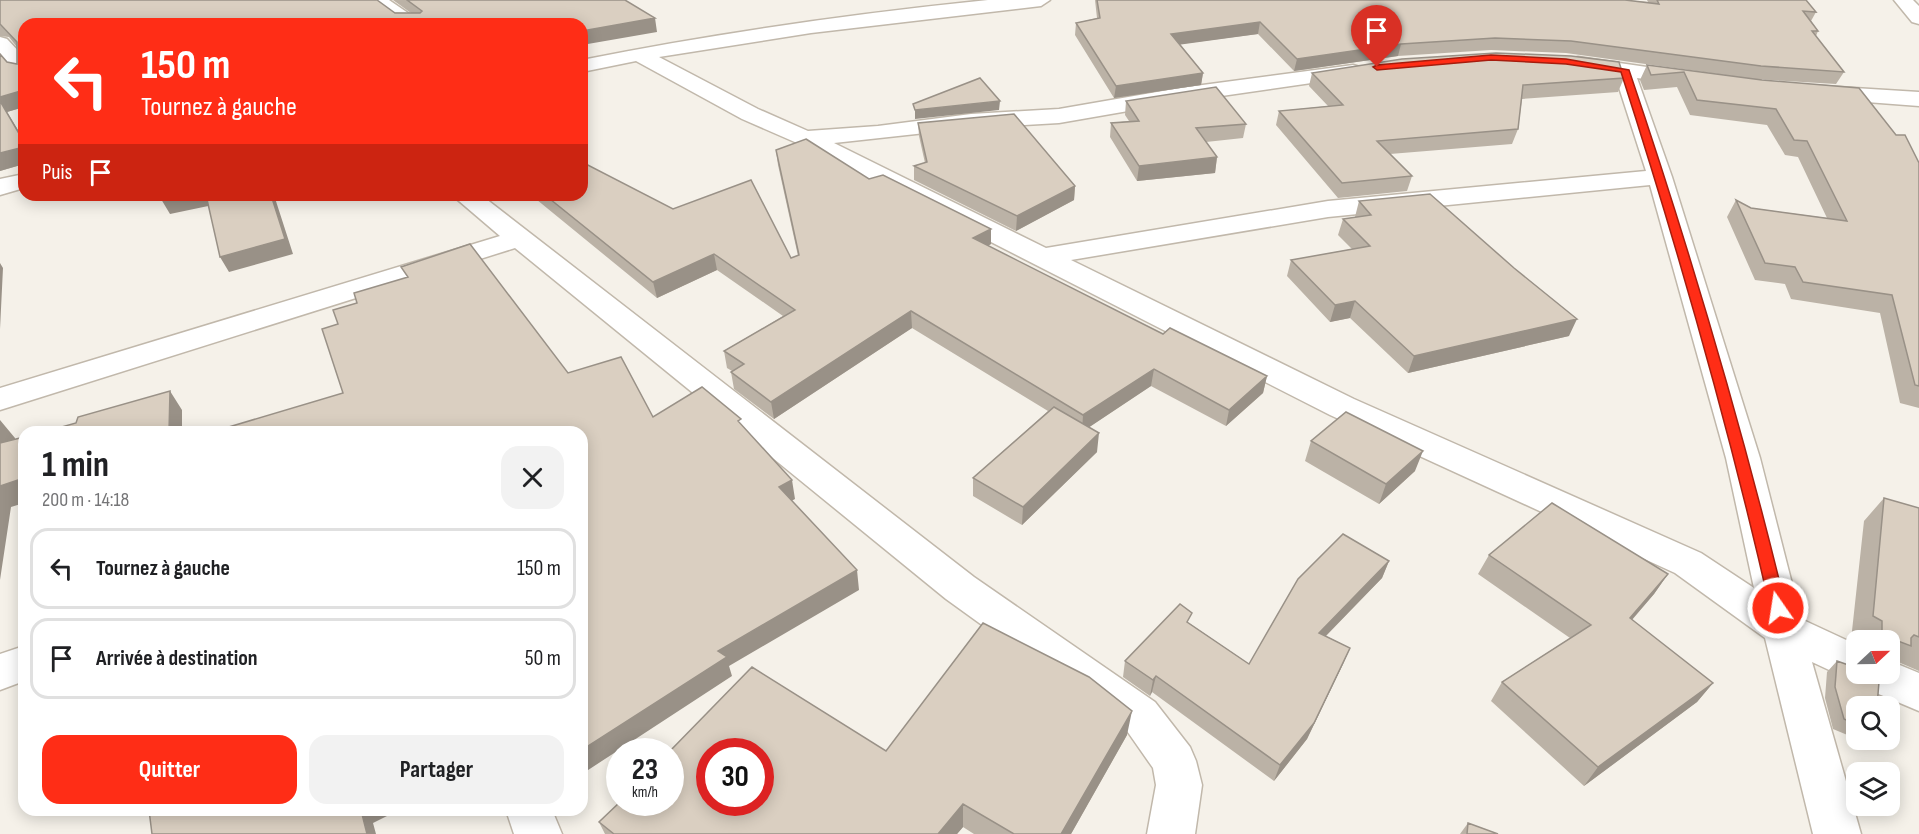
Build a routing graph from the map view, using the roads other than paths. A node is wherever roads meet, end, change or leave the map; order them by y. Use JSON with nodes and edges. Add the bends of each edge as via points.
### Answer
{"nodes":[{"id":1,"x":376,"y":0,"type":"edge"},
{"id":2,"x":1041,"y":0,"type":"edge"},
{"id":3,"x":1903,"y":0,"type":"edge"},
{"id":4,"x":404,"y":18,"type":"edge"},
{"id":5,"x":1919,"y":18,"type":"edge"},
{"id":6,"x":0,"y":43,"type":"edge"},
{"id":7,"x":638,"y":54,"type":"junction"},
{"id":8,"x":1555,"y":61,"type":"edge"},
{"id":9,"x":18,"y":63,"type":"edge"},
{"id":10,"x":588,"y":65,"type":"edge"},
{"id":11,"x":1377,"y":67,"type":"edge"},
{"id":12,"x":1624,"y":70,"type":"junction"},
{"id":13,"x":1707,"y":81,"type":"edge"},
{"id":14,"x":1798,"y":91,"type":"edge"},
{"id":15,"x":1919,"y":99,"type":"edge"},
{"id":16,"x":805,"y":138,"type":"junction"},
{"id":17,"x":1660,"y":177,"type":"junction"},
{"id":18,"x":18,"y":182,"type":"edge"},
{"id":19,"x":0,"y":187,"type":"edge"},
{"id":20,"x":473,"y":201,"type":"edge"},
{"id":21,"x":521,"y":238,"type":"junction"},
{"id":22,"x":1040,"y":257,"type":"junction"},
{"id":23,"x":0,"y":399,"type":"edge"},
{"id":24,"x":1783,"y":629,"type":"junction"},
{"id":25,"x":1846,"y":659,"type":"edge"},
{"id":26,"x":18,"y":665,"type":"edge"},
{"id":27,"x":0,"y":672,"type":"edge"},
{"id":28,"x":1899,"y":684,"type":"edge"},
{"id":29,"x":1919,"y":693,"type":"edge"},
{"id":30,"x":531,"y":816,"type":"edge"},
{"id":31,"x":538,"y":834,"type":"edge"},
{"id":32,"x":1171,"y":834,"type":"edge"},
{"id":33,"x":1837,"y":834,"type":"edge"}],
"edges":[{"from":1,"to":4,"type":"street"},
{"from":2,"to":7,"type":"street","via":[[825,24]]},
{"from":3,"to":5,"type":"street"},
{"from":6,"to":9,"type":"street"},
{"from":7,"to":10,"type":"street"},
{"from":7,"to":16,"type":"street","via":[[750,114]]},
{"from":8,"to":12,"type":"street"},
{"from":11,"to":16,"type":"street","via":[[1059,116]]},
{"from":12,"to":13,"type":"street"},
{"from":12,"to":17,"type":"street"},
{"from":14,"to":15,"type":"street"},
{"from":16,"to":22,"type":"street"},
{"from":17,"to":22,"type":"street","via":[[1328,209]]},
{"from":17,"to":24,"type":"street","via":[[1743,458]]},
{"from":18,"to":19,"type":"street"},
{"from":20,"to":21,"type":"street"},
{"from":21,"to":23,"type":"street"},
{"from":21,"to":32,"type":"street","via":[[960,588],[1140,715],[1174,761],[1179,785]]},
{"from":22,"to":24,"type":"street","via":[[1342,408],[1688,563]]},
{"from":24,"to":25,"type":"street"},
{"from":24,"to":33,"type":"street"},
{"from":26,"to":27,"type":"street"},
{"from":28,"to":29,"type":"street"},
{"from":30,"to":31,"type":"street"}]}
